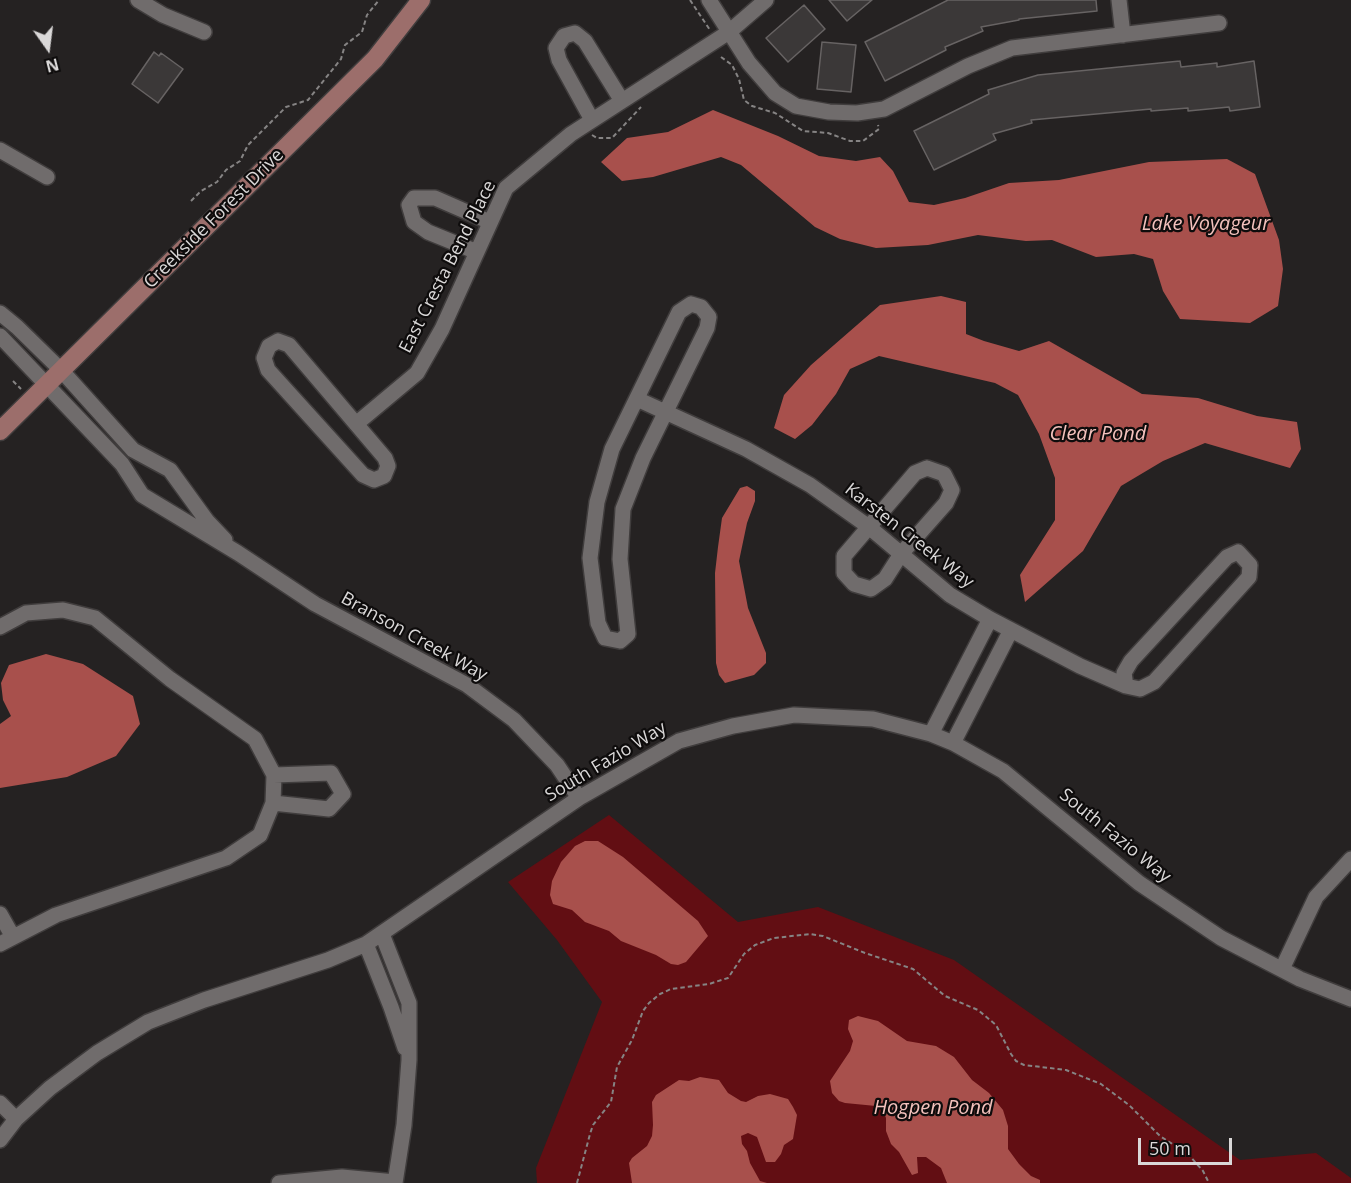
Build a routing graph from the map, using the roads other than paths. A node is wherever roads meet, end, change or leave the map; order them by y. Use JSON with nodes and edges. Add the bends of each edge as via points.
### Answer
{"nodes":[{"id":1,"x":138,"y":0,"type":"edge"},
{"id":2,"x":420,"y":0,"type":"edge"},
{"id":3,"x":709,"y":0,"type":"edge"},
{"id":4,"x":766,"y":0,"type":"edge"},
{"id":5,"x":1119,"y":0,"type":"edge"},
{"id":6,"x":1219,"y":23,"type":"dead end"},
{"id":7,"x":204,"y":32,"type":"dead end"},
{"id":8,"x":729,"y":32,"type":"junction"},
{"id":9,"x":1123,"y":35,"type":"junction"},
{"id":10,"x":622,"y":101,"type":"junction"},
{"id":11,"x":592,"y":120,"type":"junction"},
{"id":12,"x":0,"y":150,"type":"edge"},
{"id":13,"x":47,"y":177,"type":"dead end"},
{"id":14,"x":490,"y":222,"type":"junction"},
{"id":15,"x":477,"y":252,"type":"junction"},
{"id":16,"x":0,"y":313,"type":"edge"},
{"id":17,"x":0,"y":336,"type":"edge"},
{"id":18,"x":62,"y":371,"type":"junction"},
{"id":19,"x":47,"y":386,"type":"junction"},
{"id":20,"x":637,"y":399,"type":"junction"},
{"id":21,"x":665,"y":412,"type":"junction"},
{"id":22,"x":357,"y":424,"type":"junction"},
{"id":23,"x":0,"y":431,"type":"edge"},
{"id":24,"x":133,"y":450,"type":"junction"},
{"id":25,"x":122,"y":464,"type":"junction"},
{"id":26,"x":186,"y":493,"type":"junction"},
{"id":27,"x":172,"y":512,"type":"junction"},
{"id":28,"x":869,"y":527,"type":"junction"},
{"id":29,"x":238,"y":553,"type":"junction"},
{"id":30,"x":901,"y":554,"type":"junction"},
{"id":31,"x":990,"y":619,"type":"junction"},
{"id":32,"x":0,"y":627,"type":"edge"},
{"id":33,"x":1011,"y":630,"type":"junction"},
{"id":34,"x":1126,"y":686,"type":"junction"},
{"id":35,"x":931,"y":734,"type":"junction"},
{"id":36,"x":953,"y":743,"type":"junction"},
{"id":37,"x":274,"y":776,"type":"junction"},
{"id":38,"x":579,"y":798,"type":"junction"},
{"id":39,"x":273,"y":804,"type":"junction"},
{"id":40,"x":1351,"y":859,"type":"edge"},
{"id":41,"x":0,"y":914,"type":"edge"},
{"id":42,"x":382,"y":934,"type":"junction"},
{"id":43,"x":6,"y":940,"type":"edge"},
{"id":44,"x":366,"y":944,"type":"junction"},
{"id":45,"x":0,"y":952,"type":"edge"},
{"id":46,"x":1282,"y":969,"type":"junction"},
{"id":47,"x":1351,"y":999,"type":"edge"},
{"id":48,"x":409,"y":1060,"type":"junction"},
{"id":49,"x":0,"y":1103,"type":"edge"},
{"id":50,"x":16,"y":1119,"type":"junction"},
{"id":51,"x":0,"y":1139,"type":"edge"},
{"id":52,"x":279,"y":1183,"type":"edge"},
{"id":53,"x":395,"y":1183,"type":"edge"}],
"edges":[{"from":1,"to":7,"type":"street"},
{"from":2,"to":18,"type":"main road","name":"Creekside Forest Drive","via":[[375,59]]},
{"from":3,"to":8,"type":"street"},
{"from":4,"to":8,"type":"street","name":"East Cresta Bend Place"},
{"from":5,"to":9,"type":"street"},
{"from":6,"to":9,"type":"street"},
{"from":8,"to":9,"type":"street","via":[[775,93],[796,106],[857,113],[884,109],[1012,48]]},
{"from":8,"to":10,"type":"street","name":"East Cresta Bend Place"},
{"from":10,"to":11,"type":"street","name":"East Cresta Bend Place"},
{"from":10,"to":11,"type":"street","via":[[585,41],[575,33],[564,36],[556,48],[559,60]]},
{"from":11,"to":14,"type":"street","name":"East Cresta Bend Place","via":[[506,188]]},
{"from":12,"to":13,"type":"street"},
{"from":14,"to":15,"type":"street","name":"East Cresta Bend Place"},
{"from":14,"to":15,"type":"street","via":[[435,198],[414,198],[409,206],[414,222],[428,232]]},
{"from":15,"to":22,"type":"street","name":"East Cresta Bend Place","via":[[417,373]]},
{"from":16,"to":18,"type":"street","name":"Branson Creek Way"},
{"from":17,"to":19,"type":"street","name":"Branson Creek Way"},
{"from":18,"to":19,"type":"main road","name":"Creekside Forest Drive"},
{"from":18,"to":24,"type":"street","name":"Branson Creek Way"},
{"from":19,"to":23,"type":"main road","name":"Creekside Forest Drive"},
{"from":19,"to":25,"type":"street","name":"Branson Creek Way"},
{"from":20,"to":21,"type":"street","name":"Karsten Creek Way"},
{"from":20,"to":21,"type":"street","via":[[679,312],[691,304],[702,307],[709,317],[707,328]]},
{"from":20,"to":21,"type":"street","via":[[612,449],[597,502],[590,558],[598,623],[605,638],[620,641],[628,634],[620,560],[623,509]]},
{"from":21,"to":28,"type":"street","name":"Karsten Creek Way","via":[[810,485]]},
{"from":22,"to":22,"type":"street","via":[[289,345],[278,341],[269,346],[264,358],[268,370],[363,476],[374,480],[384,476],[385,458]]},
{"from":24,"to":25,"type":"street"},
{"from":24,"to":26,"type":"street","name":"Branson Creek Way","via":[[170,470]]},
{"from":25,"to":27,"type":"street","name":"Branson Creek Way","via":[[142,495]]},
{"from":26,"to":27,"type":"street"},
{"from":26,"to":29,"type":"street","name":"Branson Creek Way"},
{"from":27,"to":29,"type":"street","name":"Branson Creek Way"},
{"from":28,"to":30,"type":"street","name":"Karsten Creek Way"},
{"from":28,"to":30,"type":"street","via":[[844,556],[844,573],[854,584],[871,589],[885,579]]},
{"from":28,"to":30,"type":"street","via":[[915,473],[927,468],[944,474],[952,490],[946,504]]},
{"from":29,"to":38,"type":"street","name":"Branson Creek Way","via":[[315,604],[466,685],[514,720],[557,765]]},
{"from":30,"to":31,"type":"street","name":"Karsten Creek Way","via":[[950,595]]},
{"from":31,"to":33,"type":"street","name":"Karsten Creek Way"},
{"from":31,"to":35,"type":"street"},
{"from":32,"to":37,"type":"street","via":[[26,613],[63,610],[95,618],[170,679],[255,739]]},
{"from":33,"to":34,"type":"street","name":"Karsten Creek Way"},
{"from":33,"to":36,"type":"street"},
{"from":34,"to":34,"type":"street","via":[[1140,689],[1154,682],[1249,577],[1250,565],[1238,552],[1227,557],[1131,661],[1124,673]]},
{"from":35,"to":36,"type":"street","name":"South Fazio Way"},
{"from":35,"to":38,"type":"street","name":"South Fazio Way","via":[[873,719],[794,715],[733,726],[679,741]]},
{"from":36,"to":46,"type":"street","name":"South Fazio Way","via":[[1003,771],[1138,883],[1221,938]]},
{"from":37,"to":39,"type":"street"},
{"from":37,"to":39,"type":"street","via":[[331,773],[343,794],[329,809]]},
{"from":38,"to":42,"type":"street","name":"South Fazio Way"},
{"from":39,"to":43,"type":"street","via":[[260,835],[226,858],[56,915]]},
{"from":40,"to":46,"type":"street","via":[[1316,897]]},
{"from":41,"to":43,"type":"street"},
{"from":42,"to":44,"type":"street","name":"South Fazio Way"},
{"from":42,"to":48,"type":"street","via":[[408,1003]]},
{"from":43,"to":45,"type":"street"},
{"from":44,"to":48,"type":"street"},
{"from":44,"to":50,"type":"street","name":"South Fazio Way","via":[[148,1022],[97,1053]]},
{"from":46,"to":47,"type":"street","name":"South Fazio Way"},
{"from":48,"to":53,"type":"street"},
{"from":49,"to":50,"type":"street"},
{"from":50,"to":51,"type":"street","name":"South Fazio Way"},
{"from":52,"to":53,"type":"street","via":[[342,1177]]}]}
